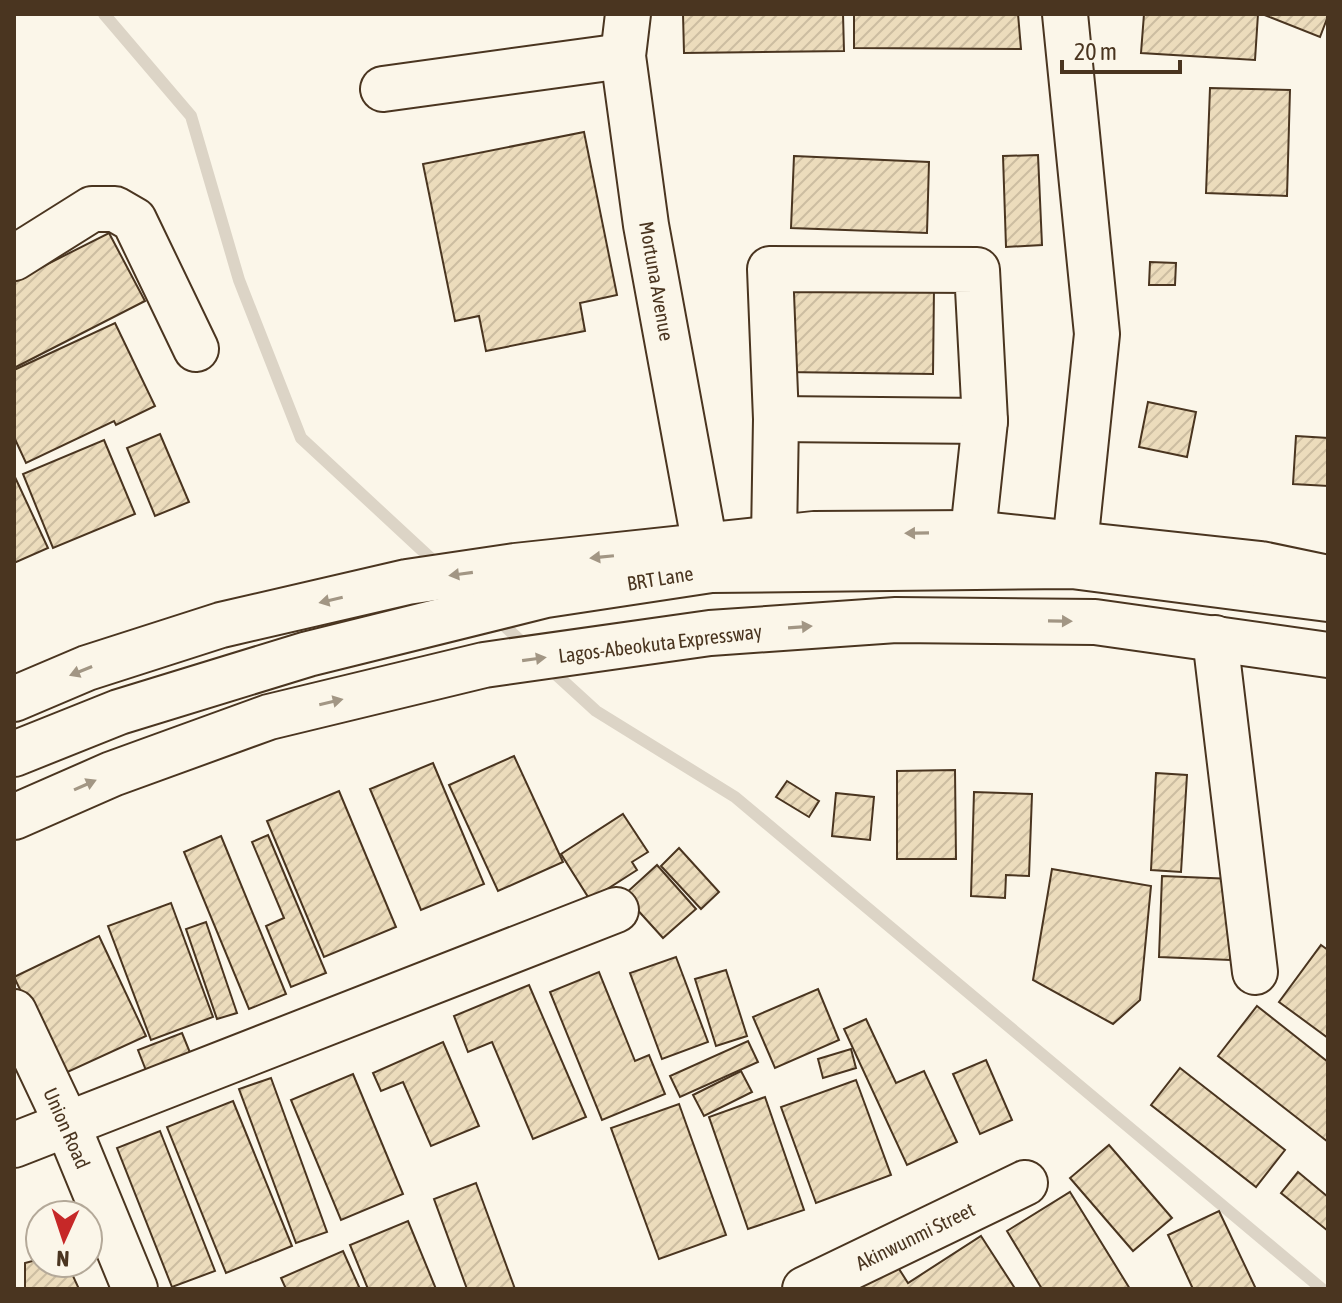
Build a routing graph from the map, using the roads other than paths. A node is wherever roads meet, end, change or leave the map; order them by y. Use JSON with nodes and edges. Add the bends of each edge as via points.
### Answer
{"nodes":[{"id":1,"x":1065,"y":14,"type":"edge"},
{"id":2,"x":625,"y":35,"type":"edge"},
{"id":3,"x":383,"y":89,"type":"dead end"},
{"id":4,"x":14,"y":258,"type":"edge"},
{"id":5,"x":196,"y":349,"type":"dead end"},
{"id":6,"x":776,"y":419,"type":"junction"},
{"id":7,"x":985,"y":421,"type":"junction"},
{"id":8,"x":973,"y":533,"type":"junction"},
{"id":9,"x":774,"y":538,"type":"junction"},
{"id":10,"x":1075,"y":545,"type":"junction"},
{"id":11,"x":705,"y":546,"type":"junction"},
{"id":12,"x":1328,"y":578,"type":"edge"},
{"id":13,"x":531,"y":580,"type":"junction"},
{"id":14,"x":1328,"y":599,"type":"edge"},
{"id":15,"x":1215,"y":638,"type":"junction"},
{"id":16,"x":1328,"y":655,"type":"edge"},
{"id":17,"x":14,"y":699,"type":"edge"},
{"id":18,"x":14,"y":754,"type":"edge"},
{"id":19,"x":14,"y":817,"type":"edge"},
{"id":20,"x":616,"y":910,"type":"dead end"},
{"id":21,"x":1255,"y":972,"type":"dead end"},
{"id":22,"x":14,"y":1012,"type":"edge"},
{"id":23,"x":67,"y":1124,"type":"junction"},
{"id":24,"x":14,"y":1145,"type":"edge"},
{"id":25,"x":1025,"y":1183,"type":"dead end"},
{"id":26,"x":135,"y":1289,"type":"edge"},
{"id":27,"x":805,"y":1289,"type":"edge"}],
"edges":[{"from":1,"to":10,"type":"main road","via":[[1097,334]]},
{"from":2,"to":3,"type":"main road"},
{"from":2,"to":11,"type":"main road","name":"Mortuna Avenue","via":[[646,225]]},
{"from":4,"to":5,"type":"main road","via":[[92,209],[115,209],[134,220]]},
{"from":6,"to":7,"type":"main road"},
{"from":6,"to":7,"type":"main road","via":[[770,269],[977,270]]},
{"from":6,"to":9,"type":"main road"},
{"from":7,"to":8,"type":"main road"},
{"from":8,"to":9,"type":"main road","one_way":true},
{"from":8,"to":10,"type":"main road"},
{"from":9,"to":11,"type":"main road"},
{"from":10,"to":12,"type":"main road","via":[[1261,564]]},
{"from":11,"to":13,"type":"main road","one_way":true},
{"from":13,"to":14,"type":"main road","name":"BRT Lane","via":[[711,570],[1072,566]]},
{"from":13,"to":17,"type":"main road","one_way":true,"via":[[407,582],[221,625],[87,668]]},
{"from":13,"to":18,"type":"main road","name":"BRT Lane","via":[[438,619],[133,708]]},
{"from":15,"to":16,"type":"main road","name":"Lagos-Abeokuta Expressway"},
{"from":19,"to":15,"type":"main road","name":"Lagos-Abeokuta Expressway","one_way":true,"via":[[112,774],[269,717],[484,665],[710,633],[896,620],[1095,622]]},
{"from":15,"to":21,"type":"main road"},
{"from":20,"to":23,"type":"main road"},
{"from":22,"to":23,"type":"main road","name":"Union Road"},
{"from":23,"to":24,"type":"main road"},
{"from":23,"to":26,"type":"main road","name":"Union Road"},
{"from":25,"to":27,"type":"main road","name":"Akinwunmi Street"}]}
